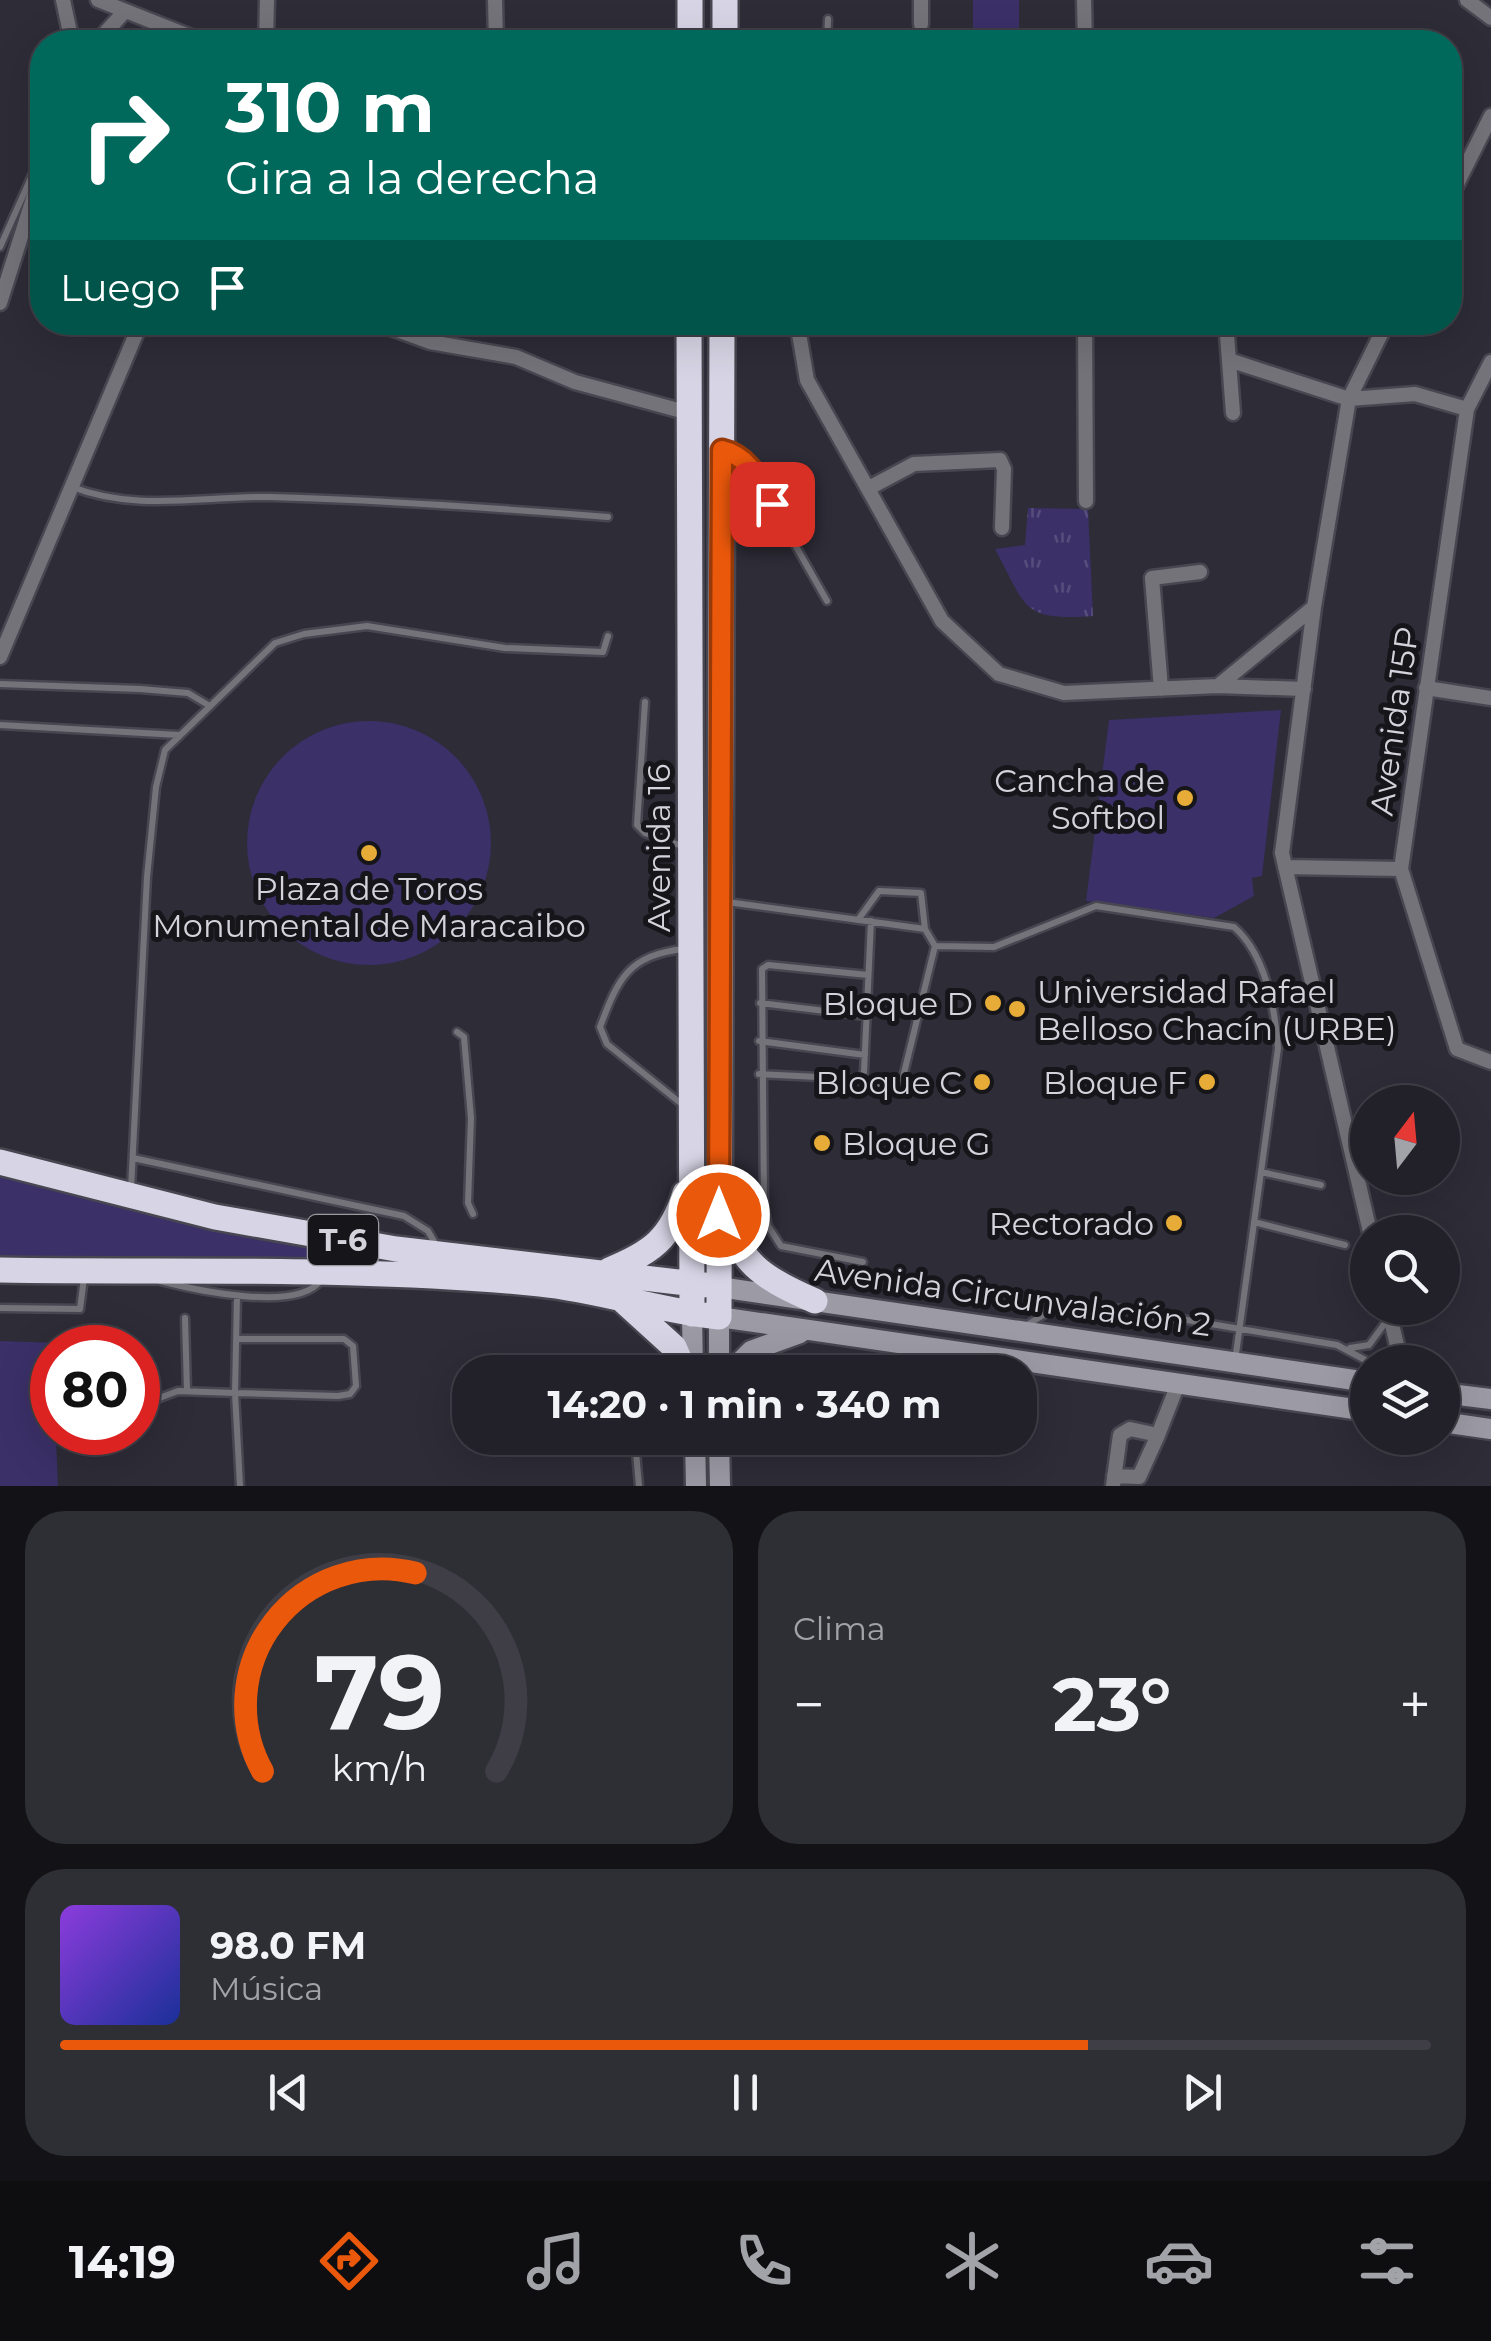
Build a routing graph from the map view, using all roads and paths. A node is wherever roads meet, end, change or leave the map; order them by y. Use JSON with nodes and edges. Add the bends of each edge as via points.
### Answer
{"nodes":[{"id":1,"x":63,"y":0,"type":"edge"},
{"id":2,"x":98,"y":0,"type":"edge"},
{"id":3,"x":267,"y":0,"type":"edge"},
{"id":4,"x":495,"y":0,"type":"edge"},
{"id":5,"x":690,"y":0,"type":"edge"},
{"id":6,"x":725,"y":0,"type":"edge"},
{"id":7,"x":921,"y":0,"type":"edge"},
{"id":8,"x":1084,"y":0,"type":"edge"},
{"id":9,"x":1467,"y":0,"type":"edge"},
{"id":10,"x":125,"y":11,"type":"junction"},
{"id":11,"x":1491,"y":18,"type":"edge"},
{"id":12,"x":828,"y":19,"type":"dead end"},
{"id":13,"x":921,"y":24,"type":"dead end"},
{"id":14,"x":69,"y":30,"type":"edge"},
{"id":15,"x":108,"y":30,"type":"edge"},
{"id":16,"x":173,"y":30,"type":"edge"},
{"id":17,"x":266,"y":30,"type":"edge"},
{"id":18,"x":496,"y":30,"type":"edge"},
{"id":19,"x":690,"y":30,"type":"edge"},
{"id":20,"x":725,"y":30,"type":"edge"},
{"id":21,"x":828,"y":30,"type":"edge"},
{"id":22,"x":1085,"y":30,"type":"edge"},
{"id":23,"x":1491,"y":116,"type":"edge"},
{"id":24,"x":1462,"y":174,"type":"edge"},
{"id":25,"x":30,"y":177,"type":"edge"},
{"id":26,"x":30,"y":208,"type":"edge"},
{"id":27,"x":0,"y":218,"type":"edge"},
{"id":28,"x":8,"y":222,"type":"junction"},
{"id":29,"x":0,"y":247,"type":"edge"},
{"id":30,"x":0,"y":303,"type":"edge"},
{"id":31,"x":135,"y":335,"type":"edge"},
{"id":32,"x":411,"y":335,"type":"edge"},
{"id":33,"x":689,"y":335,"type":"edge"},
{"id":34,"x":722,"y":335,"type":"edge"},
{"id":35,"x":799,"y":335,"type":"edge"},
{"id":36,"x":1085,"y":335,"type":"edge"},
{"id":37,"x":1228,"y":335,"type":"edge"},
{"id":38,"x":1381,"y":335,"type":"edge"},
{"id":39,"x":1232,"y":361,"type":"junction"},
{"id":40,"x":1491,"y":362,"type":"edge"},
{"id":41,"x":1349,"y":399,"type":"junction"},
{"id":42,"x":1467,"y":408,"type":"junction"},
{"id":43,"x":1233,"y":412,"type":"dead end"},
{"id":44,"x":689,"y":413,"type":"junction"},
{"id":45,"x":722,"y":450,"type":"junction"},
{"id":46,"x":71,"y":487,"type":"junction"},
{"id":47,"x":869,"y":488,"type":"junction"},
{"id":48,"x":1086,"y":501,"type":"dead end"},
{"id":49,"x":608,"y":518,"type":"dead end"},
{"id":50,"x":1002,"y":528,"type":"dead end"},
{"id":51,"x":1200,"y":572,"type":"dead end"},
{"id":52,"x":827,"y":601,"type":"dead end"},
{"id":53,"x":1314,"y":607,"type":"junction"},
{"id":54,"x":608,"y":636,"type":"dead end"},
{"id":55,"x":0,"y":657,"type":"edge"},
{"id":56,"x":0,"y":684,"type":"edge"},
{"id":57,"x":1218,"y":686,"type":"junction"},
{"id":58,"x":1426,"y":688,"type":"junction"},
{"id":59,"x":1162,"y":689,"type":"junction"},
{"id":60,"x":1304,"y":689,"type":"junction"},
{"id":61,"x":1491,"y":698,"type":"edge"},
{"id":62,"x":645,"y":702,"type":"dead end"},
{"id":63,"x":208,"y":705,"type":"junction"},
{"id":64,"x":0,"y":726,"type":"edge"},
{"id":65,"x":180,"y":735,"type":"junction"},
{"id":66,"x":690,"y":849,"type":"junction"},
{"id":67,"x":1285,"y":868,"type":"junction"},
{"id":68,"x":1401,"y":869,"type":"junction"},
{"id":69,"x":720,"y":901,"type":"junction"},
{"id":70,"x":858,"y":920,"type":"junction"},
{"id":71,"x":870,"y":922,"type":"junction"},
{"id":72,"x":926,"y":929,"type":"junction"},
{"id":73,"x":934,"y":946,"type":"junction"},
{"id":74,"x":691,"y":948,"type":"junction"},
{"id":75,"x":868,"y":975,"type":"junction"},
{"id":76,"x":760,"y":1003,"type":"junction"},
{"id":77,"x":866,"y":1016,"type":"junction"},
{"id":78,"x":457,"y":1032,"type":"dead end"},
{"id":79,"x":759,"y":1041,"type":"junction"},
{"id":80,"x":865,"y":1055,"type":"junction"},
{"id":81,"x":1491,"y":1062,"type":"edge"},
{"id":82,"x":759,"y":1074,"type":"junction"},
{"id":83,"x":860,"y":1079,"type":"junction"},
{"id":84,"x":691,"y":1112,"type":"junction"},
{"id":85,"x":132,"y":1158,"type":"junction"},
{"id":86,"x":0,"y":1162,"type":"edge"},
{"id":87,"x":1261,"y":1172,"type":"junction"},
{"id":88,"x":691,"y":1174,"type":"junction"},
{"id":89,"x":720,"y":1178,"type":"junction"},
{"id":90,"x":1321,"y":1184,"type":"dead end"},
{"id":91,"x":131,"y":1196,"type":"junction"},
{"id":92,"x":473,"y":1214,"type":"dead end"},
{"id":93,"x":1366,"y":1215,"type":"edge"},
{"id":94,"x":1254,"y":1222,"type":"junction"},
{"id":95,"x":1344,"y":1245,"type":"dead end"},
{"id":96,"x":442,"y":1254,"type":"junction"},
{"id":97,"x":863,"y":1262,"type":"dead end"},
{"id":98,"x":0,"y":1270,"type":"edge"},
{"id":99,"x":84,"y":1272,"type":"junction"},
{"id":100,"x":141,"y":1272,"type":"junction"},
{"id":101,"x":325,"y":1274,"type":"junction"},
{"id":102,"x":608,"y":1283,"type":"junction"},
{"id":103,"x":692,"y":1283,"type":"junction"},
{"id":104,"x":719,"y":1287,"type":"junction"},
{"id":105,"x":237,"y":1296,"type":"junction"},
{"id":106,"x":815,"y":1301,"type":"junction"},
{"id":107,"x":0,"y":1308,"type":"edge"},
{"id":108,"x":692,"y":1314,"type":"junction"},
{"id":109,"x":719,"y":1317,"type":"junction"},
{"id":110,"x":185,"y":1318,"type":"dead end"},
{"id":111,"x":1381,"y":1325,"type":"edge"},
{"id":112,"x":1239,"y":1329,"type":"junction"},
{"id":113,"x":811,"y":1331,"type":"junction"},
{"id":114,"x":1019,"y":1331,"type":"junction"},
{"id":115,"x":236,"y":1339,"type":"junction"},
{"id":116,"x":1349,"y":1348,"type":"joint"},
{"id":117,"x":678,"y":1355,"type":"edge"},
{"id":118,"x":693,"y":1355,"type":"edge"},
{"id":119,"x":719,"y":1355,"type":"edge"},
{"id":120,"x":747,"y":1355,"type":"edge"},
{"id":121,"x":1234,"y":1362,"type":"junction"},
{"id":122,"x":1350,"y":1379,"type":"edge"},
{"id":123,"x":1178,"y":1384,"type":"junction"},
{"id":124,"x":187,"y":1390,"type":"junction"},
{"id":125,"x":235,"y":1393,"type":"junction"},
{"id":126,"x":1460,"y":1395,"type":"edge"},
{"id":127,"x":160,"y":1399,"type":"edge"},
{"id":128,"x":1491,"y":1399,"type":"edge"},
{"id":129,"x":1350,"y":1408,"type":"edge"},
{"id":130,"x":1460,"y":1425,"type":"edge"},
{"id":131,"x":1491,"y":1429,"type":"edge"},
{"id":132,"x":1158,"y":1435,"type":"junction"},
{"id":133,"x":636,"y":1455,"type":"edge"},
{"id":134,"x":695,"y":1455,"type":"edge"},
{"id":135,"x":719,"y":1455,"type":"edge"},
{"id":136,"x":1114,"y":1481,"type":"edge"},
{"id":137,"x":1141,"y":1481,"type":"edge"},
{"id":138,"x":240,"y":1486,"type":"edge"},
{"id":139,"x":638,"y":1486,"type":"edge"},
{"id":140,"x":696,"y":1486,"type":"edge"},
{"id":141,"x":720,"y":1486,"type":"edge"}],
"edges":[{"from":1,"to":14,"type":"street"},
{"from":2,"to":10,"type":"street"},
{"from":3,"to":17,"type":"street"},
{"from":4,"to":18,"type":"street"},
{"from":5,"to":19,"type":"highway"},
{"from":6,"to":20,"type":"highway"},
{"from":7,"to":13,"type":"street"},
{"from":8,"to":22,"type":"street"},
{"from":9,"to":11,"type":"street"},
{"from":10,"to":15,"type":"street"},
{"from":10,"to":16,"type":"street"},
{"from":12,"to":21,"type":"lane"},
{"from":23,"to":24,"type":"street"},
{"from":25,"to":28,"type":"lane"},
{"from":26,"to":30,"type":"street"},
{"from":27,"to":28,"type":"lane"},
{"from":28,"to":29,"type":"lane"},
{"from":31,"to":46,"type":"street"},
{"from":32,"to":44,"type":"street","via":[[516,357],[576,382]]},
{"from":33,"to":44,"type":"highway","name":"Avenida 16"},
{"from":34,"to":45,"type":"highway","name":"Avenida 16"},
{"from":35,"to":47,"type":"street","via":[[807,380]]},
{"from":36,"to":48,"type":"street"},
{"from":37,"to":39,"type":"street"},
{"from":38,"to":41,"type":"street"},
{"from":39,"to":41,"type":"street"},
{"from":39,"to":43,"type":"street"},
{"from":40,"to":42,"type":"street","name":"Avenida 15P"},
{"from":41,"to":42,"type":"street","via":[[1415,394]]},
{"from":41,"to":53,"type":"street"},
{"from":42,"to":58,"type":"street","name":"Avenida 15P"},
{"from":44,"to":66,"type":"highway","name":"Avenida 16"},
{"from":45,"to":52,"type":"lane","via":[[738,454],[753,471]]},
{"from":45,"to":69,"type":"highway","name":"Avenida 16"},
{"from":46,"to":49,"type":"lane","via":[[134,503],[383,499]]},
{"from":46,"to":55,"type":"street"},
{"from":47,"to":50,"type":"street","via":[[914,464],[1000,460]]},
{"from":47,"to":59,"type":"street","via":[[942,621],[999,674],[1064,693]]},
{"from":51,"to":59,"type":"street","via":[[1152,578]]},
{"from":53,"to":57,"type":"street"},
{"from":53,"to":60,"type":"street"},
{"from":54,"to":63,"type":"lane","via":[[602,652],[563,654],[367,626],[335,628],[275,643]]},
{"from":56,"to":63,"type":"lane","via":[[140,688],[188,694]]},
{"from":57,"to":59,"type":"street"},
{"from":57,"to":60,"type":"street"},
{"from":58,"to":61,"type":"street"},
{"from":58,"to":68,"type":"street","name":"Avenida 15P"},
{"from":60,"to":67,"type":"street"},
{"from":62,"to":66,"type":"lane","via":[[636,825]]},
{"from":63,"to":65,"type":"lane"},
{"from":64,"to":65,"type":"lane"},
{"from":65,"to":85,"type":"lane","via":[[165,750],[156,787]]},
{"from":66,"to":74,"type":"highway","name":"Avenida 16"},
{"from":67,"to":68,"type":"street"},
{"from":67,"to":93,"type":"street"},
{"from":68,"to":81,"type":"street","name":"Avenida 15P","via":[[1457,1049]]},
{"from":69,"to":70,"type":"lane"},
{"from":69,"to":89,"type":"highway","name":"Avenida 16"},
{"from":70,"to":71,"type":"lane"},
{"from":70,"to":72,"type":"lane","via":[[879,891],[921,893]]},
{"from":71,"to":72,"type":"lane"},
{"from":71,"to":75,"type":"lane"},
{"from":72,"to":73,"type":"lane"},
{"from":73,"to":83,"type":"lane","via":[[903,1077],[887,1087]]},
{"from":73,"to":87,"type":"lane","via":[[994,947],[1096,906],[1234,926],[1249,940],[1276,1026]]},
{"from":74,"to":84,"type":"highway","name":"Avenida 16"},
{"from":74,"to":84,"type":"lane","via":[[634,966],[618,980],[600,1027],[607,1044]]},
{"from":75,"to":76,"type":"lane","via":[[768,965],[762,969]]},
{"from":75,"to":77,"type":"lane"},
{"from":76,"to":77,"type":"lane"},
{"from":76,"to":79,"type":"lane"},
{"from":77,"to":80,"type":"lane"},
{"from":78,"to":92,"type":"lane","via":[[469,1072]]},
{"from":79,"to":80,"type":"lane"},
{"from":79,"to":82,"type":"lane"},
{"from":80,"to":83,"type":"lane"},
{"from":82,"to":83,"type":"lane"},
{"from":82,"to":97,"type":"lane","via":[[764,1205],[774,1240]]},
{"from":84,"to":88,"type":"highway","name":"Avenida 16"},
{"from":85,"to":91,"type":"lane"},
{"from":85,"to":96,"type":"lane","via":[[404,1216],[428,1231]]},
{"from":86,"to":91,"type":"highway","name":"Avenida Circunvalación 2","number":"T-6"},
{"from":87,"to":90,"type":"lane"},
{"from":87,"to":94,"type":"lane"},
{"from":88,"to":102,"type":"highway","via":[[662,1238]]},
{"from":88,"to":103,"type":"highway","name":"Avenida 16"},
{"from":89,"to":104,"type":"highway","name":"Avenida 16"},
{"from":89,"to":106,"type":"highway","via":[[733,1242],[748,1264]]},
{"from":91,"to":96,"type":"highway","name":"Avenida Circunvalación 2","number":"T-6","via":[[215,1217]]},
{"from":94,"to":95,"type":"lane"},
{"from":94,"to":112,"type":"lane"},
{"from":96,"to":102,"type":"highway","name":"Avenida Circunvalación 2","number":"T-6"},
{"from":98,"to":99,"type":"highway","name":"Avenida Circunvalación 2","number":"T-6"},
{"from":99,"to":100,"type":"highway","name":"Avenida Circunvalación 2","number":"T-6"},
{"from":99,"to":107,"type":"lane","via":[[80,1309]]},
{"from":100,"to":101,"type":"highway","name":"Avenida Circunvalación 2","number":"T-6"},
{"from":100,"to":105,"type":"lane"},
{"from":101,"to":102,"type":"highway","name":"Avenida Circunvalación 2","number":"T-6"},
{"from":101,"to":105,"type":"lane","via":[[316,1287],[298,1294]]},
{"from":102,"to":103,"type":"highway","name":"Avenida Circunvalación 2","number":"T-6"},
{"from":102,"to":108,"type":"highway","name":"Avenida Circunvalación 2","number":"T-6"},
{"from":102,"to":117,"type":"highway"},
{"from":103,"to":104,"type":"highway","name":"Avenida Circunvalación 2","number":"T-6"},
{"from":103,"to":108,"type":"highway","name":"Avenida 16"},
{"from":104,"to":106,"type":"main road","name":"Avenida Circunvalación 2"},
{"from":104,"to":109,"type":"highway","name":"Avenida 16"},
{"from":105,"to":115,"type":"lane"},
{"from":106,"to":114,"type":"main road","name":"Avenida Circunvalación 2"},
{"from":108,"to":109,"type":"highway","name":"Avenida Circunvalación 2","number":"T-6"},
{"from":108,"to":118,"type":"main road","name":"Avenida 16"},
{"from":109,"to":113,"type":"main road","name":"Avenida Circunvalación 2"},
{"from":109,"to":119,"type":"main road","name":"Avenida 16"},
{"from":110,"to":124,"type":"lane"},
{"from":111,"to":116,"type":"lane","via":[[1369,1345]]},
{"from":112,"to":114,"type":"lane","via":[[1072,1303]]},
{"from":112,"to":116,"type":"lane"},
{"from":112,"to":121,"type":"lane"},
{"from":113,"to":120,"type":"main road","via":[[780,1337]]},
{"from":113,"to":123,"type":"main road","name":"Avenida Circunvalación 2"},
{"from":114,"to":121,"type":"main road","name":"Avenida Circunvalación 2"},
{"from":115,"to":125,"type":"lane"},
{"from":115,"to":125,"type":"lane","via":[[344,1339],[354,1346],[357,1380],[345,1396]]},
{"from":121,"to":122,"type":"main road","name":"Avenida Circunvalación 2"},
{"from":123,"to":129,"type":"main road","name":"Avenida Circunvalación 2"},
{"from":123,"to":132,"type":"street"},
{"from":124,"to":125,"type":"lane"},
{"from":124,"to":127,"type":"lane"},
{"from":125,"to":138,"type":"lane"},
{"from":126,"to":128,"type":"main road"},
{"from":130,"to":131,"type":"main road"},
{"from":132,"to":136,"type":"street","via":[[1123,1431]]},
{"from":132,"to":137,"type":"street"},
{"from":133,"to":139,"type":"lane"},
{"from":134,"to":140,"type":"main road"},
{"from":135,"to":141,"type":"main road"},
{"from":136,"to":137,"type":"street"}]}
